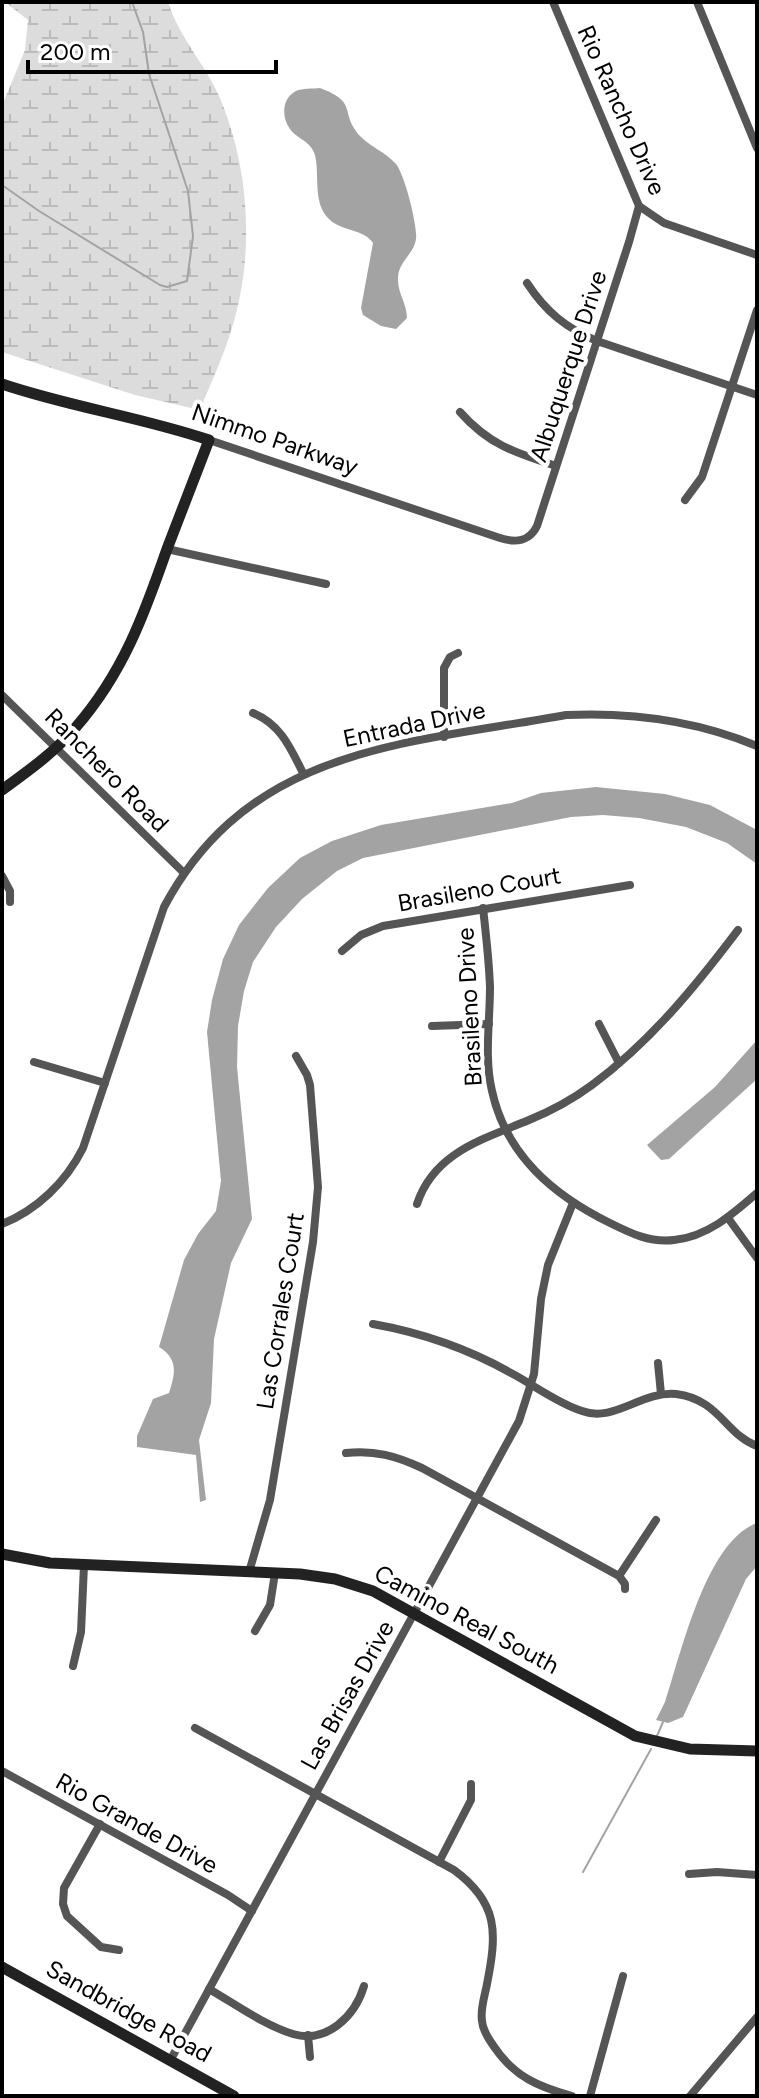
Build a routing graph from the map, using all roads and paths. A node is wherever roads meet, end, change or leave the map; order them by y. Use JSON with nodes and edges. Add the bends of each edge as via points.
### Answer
{"nodes":[{"id":1,"x":553,"y":2,"type":"edge"},
{"id":2,"x":697,"y":2,"type":"edge"},
{"id":3,"x":757,"y":148,"type":"edge"},
{"id":4,"x":639,"y":206,"type":"junction"},
{"id":5,"x":757,"y":255,"type":"edge"},
{"id":6,"x":527,"y":283,"type":"dead end"},
{"id":7,"x":757,"y":310,"type":"edge"},
{"id":8,"x":597,"y":341,"type":"junction"},
{"id":9,"x":2,"y":384,"type":"edge"},
{"id":10,"x":732,"y":387,"type":"junction"},
{"id":11,"x":757,"y":395,"type":"edge"},
{"id":12,"x":460,"y":412,"type":"dead end"},
{"id":13,"x":209,"y":440,"type":"junction"},
{"id":14,"x":556,"y":466,"type":"junction"},
{"id":15,"x":685,"y":500,"type":"dead end"},
{"id":16,"x":530,"y":536,"type":"joint"},
{"id":17,"x":167,"y":549,"type":"junction"},
{"id":18,"x":326,"y":584,"type":"dead end"},
{"id":19,"x":458,"y":653,"type":"dead end"},
{"id":20,"x":2,"y":695,"type":"edge"},
{"id":21,"x":253,"y":713,"type":"dead end"},
{"id":22,"x":444,"y":737,"type":"junction"},
{"id":23,"x":757,"y":746,"type":"edge"},
{"id":24,"x":56,"y":748,"type":"junction"},
{"id":25,"x":303,"y":773,"type":"junction"},
{"id":26,"x":2,"y":790,"type":"edge"},
{"id":27,"x":184,"y":873,"type":"junction"},
{"id":28,"x":2,"y":876,"type":"edge"},
{"id":29,"x":630,"y":885,"type":"dead end"},
{"id":30,"x":10,"y":902,"type":"dead end"},
{"id":31,"x":483,"y":908,"type":"junction"},
{"id":32,"x":738,"y":930,"type":"dead end"},
{"id":33,"x":342,"y":951,"type":"dead end"},
{"id":34,"x":489,"y":1024,"type":"junction"},
{"id":35,"x":599,"y":1024,"type":"dead end"},
{"id":36,"x":432,"y":1026,"type":"dead end"},
{"id":37,"x":296,"y":1056,"type":"dead end"},
{"id":38,"x":34,"y":1062,"type":"dead end"},
{"id":39,"x":619,"y":1063,"type":"junction"},
{"id":40,"x":105,"y":1083,"type":"junction"},
{"id":41,"x":506,"y":1129,"type":"junction"},
{"id":42,"x":757,"y":1193,"type":"edge"},
{"id":43,"x":573,"y":1203,"type":"junction"},
{"id":44,"x":417,"y":1204,"type":"dead end"},
{"id":45,"x":728,"y":1218,"type":"junction"},
{"id":46,"x":2,"y":1224,"type":"edge"},
{"id":47,"x":757,"y":1258,"type":"edge"},
{"id":48,"x":373,"y":1324,"type":"dead end"},
{"id":49,"x":658,"y":1363,"type":"dead end"},
{"id":50,"x":531,"y":1384,"type":"junction"},
{"id":51,"x":661,"y":1394,"type":"junction"},
{"id":52,"x":757,"y":1446,"type":"edge"},
{"id":53,"x":346,"y":1453,"type":"dead end"},
{"id":54,"x":478,"y":1498,"type":"junction"},
{"id":55,"x":656,"y":1520,"type":"dead end"},
{"id":56,"x":2,"y":1554,"type":"edge"},
{"id":57,"x":84,"y":1565,"type":"junction"},
{"id":58,"x":249,"y":1572,"type":"junction"},
{"id":59,"x":275,"y":1573,"type":"junction"},
{"id":60,"x":619,"y":1576,"type":"junction"},
{"id":61,"x":625,"y":1589,"type":"dead end"},
{"id":62,"x":414,"y":1614,"type":"junction"},
{"id":63,"x":255,"y":1631,"type":"dead end"},
{"id":64,"x":73,"y":1666,"type":"dead end"},
{"id":65,"x":195,"y":1728,"type":"dead end"},
{"id":66,"x":757,"y":1751,"type":"edge"},
{"id":67,"x":2,"y":1771,"type":"edge"},
{"id":68,"x":471,"y":1784,"type":"dead end"},
{"id":69,"x":315,"y":1795,"type":"junction"},
{"id":70,"x":100,"y":1824,"type":"junction"},
{"id":71,"x":439,"y":1862,"type":"junction"},
{"id":72,"x":689,"y":1874,"type":"dead end"},
{"id":73,"x":757,"y":1875,"type":"edge"},
{"id":74,"x":252,"y":1911,"type":"junction"},
{"id":75,"x":119,"y":1950,"type":"dead end"},
{"id":76,"x":2,"y":1967,"type":"edge"},
{"id":77,"x":623,"y":1976,"type":"dead end"},
{"id":78,"x":364,"y":1986,"type":"dead end"},
{"id":79,"x":209,"y":1989,"type":"junction"},
{"id":80,"x":757,"y":2017,"type":"edge"},
{"id":81,"x":308,"y":2035,"type":"junction"},
{"id":82,"x":310,"y":2057,"type":"dead end"},
{"id":83,"x":171,"y":2059,"type":"junction"},
{"id":84,"x":234,"y":2096,"type":"edge"},
{"id":85,"x":572,"y":2096,"type":"edge"},
{"id":86,"x":590,"y":2096,"type":"edge"},
{"id":87,"x":690,"y":2096,"type":"edge"}],
"edges":[{"from":1,"to":4,"type":"street","name":"Rio Rancho Drive"},
{"from":2,"to":3,"type":"street"},
{"from":4,"to":5,"type":"street","name":"Rio Rancho Drive","via":[[664,223]]},
{"from":4,"to":8,"type":"street","name":"Albuquerque Drive"},
{"from":6,"to":8,"type":"street","via":[[560,322]]},
{"from":7,"to":10,"type":"street"},
{"from":8,"to":10,"type":"street"},
{"from":8,"to":14,"type":"street","name":"Albuquerque Drive"},
{"from":9,"to":13,"type":"street","name":"Nimmo Parkway"},
{"from":10,"to":11,"type":"street"},
{"from":10,"to":15,"type":"street","via":[[702,477]]},
{"from":12,"to":14,"type":"street","via":[[507,450]]},
{"from":13,"to":16,"type":"street","name":"Nimmo Parkway","via":[[509,541]]},
{"from":13,"to":17,"type":"street"},
{"from":14,"to":16,"type":"street","name":"Albuquerque Drive"},
{"from":17,"to":18,"type":"street"},
{"from":17,"to":24,"type":"street","via":[[124,657],[91,710]]},
{"from":19,"to":22,"type":"street","via":[[444,668]]},
{"from":20,"to":24,"type":"street","name":"Ranchero Road"},
{"from":21,"to":25,"type":"street","via":[[281,732]]},
{"from":22,"to":23,"type":"street","name":"Entrada Drive","via":[[566,715],[640,715],[684,722]]},
{"from":22,"to":25,"type":"street","name":"Entrada Drive","via":[[361,752]]},
{"from":24,"to":26,"type":"street"},
{"from":24,"to":27,"type":"street","name":"Ranchero Road"},
{"from":25,"to":27,"type":"street","name":"Entrada Drive","via":[[252,803]]},
{"from":27,"to":40,"type":"street","name":"Entrada Drive","via":[[155,927]]},
{"from":28,"to":30,"type":"street"},
{"from":29,"to":31,"type":"street","name":"Brasileno Court"},
{"from":31,"to":33,"type":"street","name":"Brasileno Court","via":[[383,926]]},
{"from":31,"to":34,"type":"street","name":"Brasileno Drive"},
{"from":32,"to":39,"type":"street","via":[[684,1000]]},
{"from":34,"to":36,"type":"street"},
{"from":34,"to":41,"type":"street","name":"Brasileno Drive","via":[[489,1078]]},
{"from":35,"to":39,"type":"street"},
{"from":37,"to":58,"type":"street","name":"Las Corrales Court","via":[[310,1085],[318,1199],[270,1500]]},
{"from":38,"to":40,"type":"street"},
{"from":39,"to":41,"type":"street","via":[[574,1097]]},
{"from":40,"to":46,"type":"street","name":"Entrada Drive","via":[[83,1148],[66,1174],[39,1202]]},
{"from":41,"to":43,"type":"street","name":"Brasileno Drive","via":[[527,1163]]},
{"from":41,"to":44,"type":"street","via":[[465,1147],[437,1168]]},
{"from":42,"to":45,"type":"street","name":"Brasileno Drive"},
{"from":43,"to":45,"type":"street","name":"Brasileno Drive","via":[[636,1235],[660,1241],[685,1238]]},
{"from":43,"to":50,"type":"street","name":"Las Brisas Drive","via":[[544,1282]]},
{"from":45,"to":47,"type":"street"},
{"from":48,"to":50,"type":"street","via":[[447,1342]]},
{"from":49,"to":51,"type":"street"},
{"from":50,"to":51,"type":"street","via":[[593,1414]]},
{"from":50,"to":54,"type":"street","name":"Las Brisas Drive","via":[[519,1421]]},
{"from":51,"to":52,"type":"street","via":[[707,1405]]},
{"from":53,"to":54,"type":"street","via":[[396,1456]]},
{"from":54,"to":60,"type":"street"},
{"from":54,"to":62,"type":"street","name":"Las Brisas Drive"},
{"from":55,"to":60,"type":"street"},
{"from":56,"to":57,"type":"street","name":"Camino Real South"},
{"from":57,"to":58,"type":"street","name":"Camino Real South"},
{"from":57,"to":64,"type":"street","via":[[81,1632]]},
{"from":58,"to":59,"type":"street","name":"Camino Real South"},
{"from":59,"to":62,"type":"street","name":"Camino Real South","via":[[347,1582]]},
{"from":59,"to":63,"type":"street","via":[[270,1605]]},
{"from":60,"to":61,"type":"street"},
{"from":62,"to":66,"type":"street","name":"Camino Real South","via":[[635,1736],[690,1749]]},
{"from":62,"to":69,"type":"street","name":"Las Brisas Drive"},
{"from":65,"to":69,"type":"street"},
{"from":67,"to":70,"type":"street","name":"Rio Grande Drive"},
{"from":68,"to":71,"type":"street","via":[[471,1800]]},
{"from":69,"to":71,"type":"street"},
{"from":69,"to":74,"type":"street","name":"Las Brisas Drive"},
{"from":70,"to":74,"type":"street","name":"Rio Grande Drive"},
{"from":70,"to":75,"type":"street","via":[[64,1888],[63,1904],[67,1916],[101,1947]]},
{"from":71,"to":85,"type":"street","via":[[473,1886],[490,1912],[494,1947],[481,2017],[491,2043],[521,2076]]},
{"from":72,"to":73,"type":"street"},
{"from":74,"to":79,"type":"street","name":"Las Brisas Drive"},
{"from":76,"to":83,"type":"street","name":"Sandbridge Road"},
{"from":77,"to":86,"type":"street"},
{"from":78,"to":81,"type":"street","via":[[348,2017],[330,2030]]},
{"from":79,"to":81,"type":"street","via":[[275,2026]]},
{"from":79,"to":83,"type":"street","name":"Las Brisas Drive"},
{"from":80,"to":87,"type":"street"},
{"from":81,"to":82,"type":"street"},
{"from":83,"to":84,"type":"street","name":"Sandbridge Road"}]}
